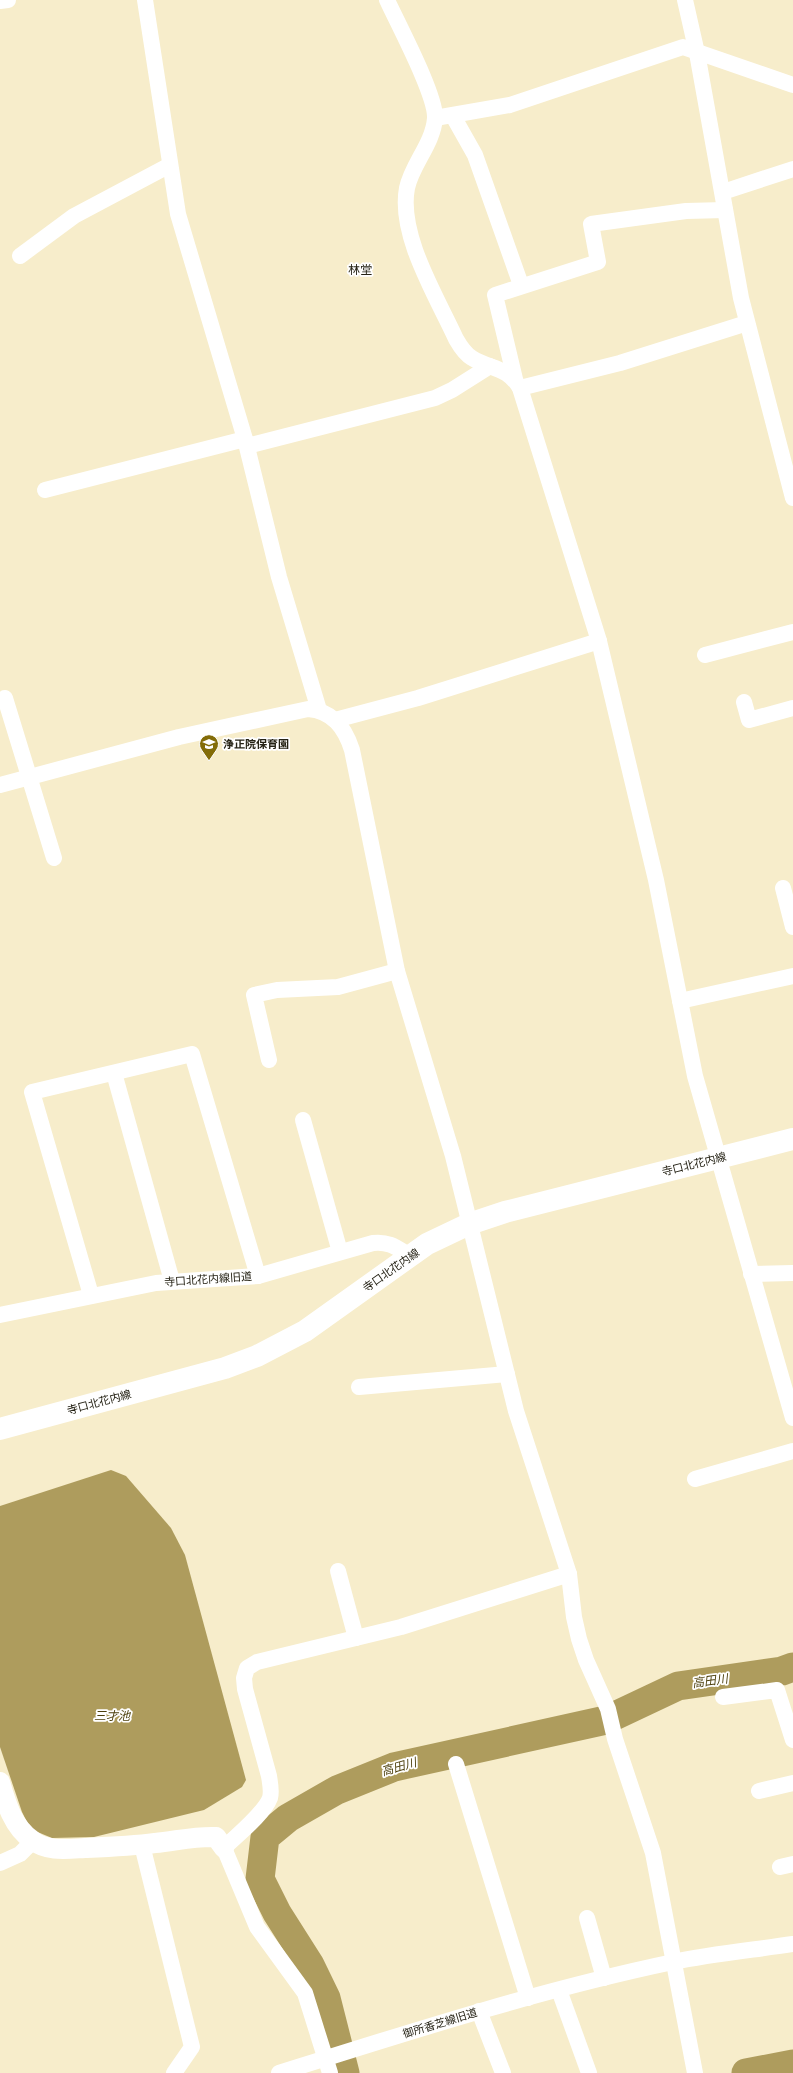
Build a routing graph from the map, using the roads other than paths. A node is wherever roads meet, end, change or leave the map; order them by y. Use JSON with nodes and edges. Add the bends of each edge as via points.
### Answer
{"nodes":[{"id":1,"x":8,"y":0,"type":"edge"},
{"id":2,"x":145,"y":0,"type":"edge"},
{"id":3,"x":388,"y":0,"type":"edge"},
{"id":4,"x":685,"y":0,"type":"edge"},
{"id":5,"x":0,"y":1,"type":"edge"},
{"id":6,"x":698,"y":52,"type":"junction"},
{"id":7,"x":793,"y":85,"type":"edge"},
{"id":8,"x":453,"y":116,"type":"junction"},
{"id":9,"x":435,"y":118,"type":"junction"},
{"id":10,"x":170,"y":165,"type":"junction"},
{"id":11,"x":793,"y":169,"type":"edge"},
{"id":12,"x":723,"y":192,"type":"junction"},
{"id":13,"x":725,"y":210,"type":"junction"},
{"id":14,"x":20,"y":256,"type":"dead end"},
{"id":15,"x":521,"y":285,"type":"junction"},
{"id":16,"x":747,"y":323,"type":"junction"},
{"id":17,"x":490,"y":366,"type":"junction"},
{"id":18,"x":518,"y":384,"type":"junction"},
{"id":19,"x":246,"y":442,"type":"junction"},
{"id":20,"x":45,"y":490,"type":"dead end"},
{"id":21,"x":793,"y":498,"type":"edge"},
{"id":22,"x":793,"y":632,"type":"edge"},
{"id":23,"x":599,"y":641,"type":"junction"},
{"id":24,"x":705,"y":655,"type":"dead end"},
{"id":25,"x":5,"y":698,"type":"dead end"},
{"id":26,"x":744,"y":702,"type":"dead end"},
{"id":27,"x":793,"y":708,"type":"edge"},
{"id":28,"x":319,"y":710,"type":"junction"},
{"id":29,"x":335,"y":720,"type":"junction"},
{"id":30,"x":29,"y":777,"type":"junction"},
{"id":31,"x":0,"y":785,"type":"edge"},
{"id":32,"x":54,"y":858,"type":"dead end"},
{"id":33,"x":783,"y":888,"type":"dead end"},
{"id":34,"x":793,"y":927,"type":"edge"},
{"id":35,"x":396,"y":971,"type":"junction"},
{"id":36,"x":793,"y":976,"type":"edge"},
{"id":37,"x":680,"y":1001,"type":"junction"},
{"id":38,"x":269,"y":1060,"type":"dead end"},
{"id":39,"x":114,"y":1073,"type":"junction"},
{"id":40,"x":303,"y":1120,"type":"dead end"},
{"id":41,"x":793,"y":1139,"type":"edge"},
{"id":42,"x":718,"y":1158,"type":"junction"},
{"id":43,"x":469,"y":1224,"type":"junction"},
{"id":44,"x":340,"y":1252,"type":"junction"},
{"id":45,"x":410,"y":1256,"type":"junction"},
{"id":46,"x":793,"y":1273,"type":"edge"},
{"id":47,"x":752,"y":1274,"type":"junction"},
{"id":48,"x":258,"y":1276,"type":"junction"},
{"id":49,"x":172,"y":1281,"type":"junction"},
{"id":50,"x":91,"y":1295,"type":"junction"},
{"id":51,"x":0,"y":1315,"type":"edge"},
{"id":52,"x":507,"y":1374,"type":"junction"},
{"id":53,"x":359,"y":1387,"type":"dead end"},
{"id":54,"x":790,"y":1395,"type":"edge"},
{"id":55,"x":793,"y":1418,"type":"edge"},
{"id":56,"x":0,"y":1429,"type":"edge"},
{"id":57,"x":793,"y":1451,"type":"edge"},
{"id":58,"x":695,"y":1480,"type":"dead end"},
{"id":59,"x":338,"y":1572,"type":"dead end"},
{"id":60,"x":569,"y":1574,"type":"junction"},
{"id":61,"x":356,"y":1638,"type":"junction"},
{"id":62,"x":723,"y":1696,"type":"dead end"},
{"id":63,"x":793,"y":1740,"type":"edge"},
{"id":64,"x":456,"y":1764,"type":"dead end"},
{"id":65,"x":0,"y":1782,"type":"edge"},
{"id":66,"x":793,"y":1783,"type":"edge"},
{"id":67,"x":759,"y":1791,"type":"dead end"},
{"id":68,"x":33,"y":1841,"type":"junction"},
{"id":69,"x":142,"y":1845,"type":"junction"},
{"id":70,"x":224,"y":1848,"type":"junction"},
{"id":71,"x":0,"y":1863,"type":"edge"},
{"id":72,"x":587,"y":1918,"type":"dead end"},
{"id":73,"x":793,"y":1944,"type":"edge"},
{"id":74,"x":674,"y":1962,"type":"junction"},
{"id":75,"x":604,"y":1978,"type":"junction"},
{"id":76,"x":558,"y":1990,"type":"junction"},
{"id":77,"x":528,"y":1998,"type":"junction"},
{"id":78,"x":479,"y":2011,"type":"junction"},
{"id":79,"x":328,"y":2066,"type":"edge"},
{"id":80,"x":174,"y":2073,"type":"edge"},
{"id":81,"x":279,"y":2073,"type":"edge"},
{"id":82,"x":503,"y":2073,"type":"edge"},
{"id":83,"x":589,"y":2073,"type":"edge"},
{"id":84,"x":694,"y":2073,"type":"edge"}],
"edges":[{"from":1,"to":5,"type":"street"},
{"from":2,"to":10,"type":"street"},
{"from":3,"to":9,"type":"street","via":[[428,89]]},
{"from":4,"to":6,"type":"street"},
{"from":6,"to":7,"type":"street"},
{"from":6,"to":8,"type":"street","via":[[683,47],[537,98]]},
{"from":6,"to":12,"type":"street"},
{"from":8,"to":9,"type":"street"},
{"from":8,"to":15,"type":"street","via":[[475,155]]},
{"from":9,"to":17,"type":"street","via":[[426,149],[407,187],[405,205],[408,227],[414,247],[456,339],[471,358]]},
{"from":10,"to":14,"type":"street","via":[[74,216]]},
{"from":10,"to":19,"type":"street","via":[[184,238]]},
{"from":11,"to":12,"type":"street"},
{"from":12,"to":13,"type":"street"},
{"from":13,"to":15,"type":"street","via":[[686,211],[591,224],[598,262]]},
{"from":13,"to":16,"type":"street"},
{"from":15,"to":18,"type":"street","via":[[495,295]]},
{"from":16,"to":18,"type":"street","via":[[620,363]]},
{"from":16,"to":21,"type":"street"},
{"from":17,"to":18,"type":"street","via":[[506,372]]},
{"from":17,"to":19,"type":"street","via":[[435,398]]},
{"from":18,"to":23,"type":"street"},
{"from":19,"to":20,"type":"street"},
{"from":19,"to":28,"type":"street","via":[[277,570]]},
{"from":22,"to":24,"type":"street"},
{"from":23,"to":29,"type":"street","via":[[418,698]]},
{"from":23,"to":37,"type":"street","via":[[656,880]]},
{"from":25,"to":30,"type":"street"},
{"from":26,"to":27,"type":"street","via":[[749,720]]},
{"from":28,"to":29,"type":"street"},
{"from":28,"to":30,"type":"street","via":[[308,709],[226,726]]},
{"from":29,"to":35,"type":"street","via":[[342,728],[352,750]]},
{"from":30,"to":31,"type":"street"},
{"from":30,"to":32,"type":"street"},
{"from":33,"to":34,"type":"street"},
{"from":35,"to":38,"type":"street","via":[[338,987],[277,990],[254,995]]},
{"from":35,"to":43,"type":"street","via":[[453,1156]]},
{"from":36,"to":37,"type":"street"},
{"from":37,"to":42,"type":"street","via":[[695,1076]]},
{"from":39,"to":48,"type":"street","via":[[192,1054]]},
{"from":39,"to":49,"type":"street"},
{"from":39,"to":50,"type":"street","via":[[32,1092]]},
{"from":40,"to":44,"type":"street"},
{"from":41,"to":42,"type":"main road","name":"寺口北花内線"},
{"from":42,"to":43,"type":"main road","name":"寺口北花内線","via":[[505,1212]]},
{"from":42,"to":47,"type":"street"},
{"from":43,"to":45,"type":"main road","name":"寺口北花内線"},
{"from":43,"to":52,"type":"street"},
{"from":44,"to":45,"type":"street","name":"寺口北花内線旧道","via":[[384,1242],[394,1245]]},
{"from":44,"to":48,"type":"street","name":"寺口北花内線旧道"},
{"from":45,"to":56,"type":"main road","name":"寺口北花内線","via":[[305,1331],[257,1356],[225,1368]]},
{"from":46,"to":47,"type":"street"},
{"from":47,"to":54,"type":"street"},
{"from":48,"to":49,"type":"street","name":"寺口北花内線旧道"},
{"from":49,"to":50,"type":"street","name":"寺口北花内線旧道"},
{"from":50,"to":51,"type":"street","name":"寺口北花内線旧道"},
{"from":52,"to":53,"type":"street"},
{"from":52,"to":60,"type":"street","via":[[527,1446]]},
{"from":54,"to":55,"type":"street"},
{"from":57,"to":58,"type":"street"},
{"from":59,"to":61,"type":"street"},
{"from":60,"to":61,"type":"street","via":[[401,1627]]},
{"from":60,"to":74,"type":"street","via":[[579,1639],[608,1709],[615,1739],[653,1853]]},
{"from":61,"to":70,"type":"street","via":[[257,1662],[248,1668],[244,1678],[245,1689],[269,1776],[270,1798],[263,1809]]},
{"from":62,"to":63,"type":"street","via":[[777,1690]]},
{"from":64,"to":77,"type":"street"},
{"from":65,"to":68,"type":"street","via":[[8,1809],[23,1833]]},
{"from":66,"to":67,"type":"street"},
{"from":68,"to":69,"type":"street","via":[[57,1849]]},
{"from":68,"to":71,"type":"street","via":[[20,1854]]},
{"from":69,"to":70,"type":"street","via":[[202,1836],[216,1837]]},
{"from":69,"to":80,"type":"street","via":[[192,2047]]},
{"from":70,"to":79,"type":"street","via":[[257,1927],[305,1993]]},
{"from":72,"to":75,"type":"street"},
{"from":73,"to":74,"type":"street","name":"御所香芝線旧道"},
{"from":74,"to":75,"type":"street","name":"御所香芝線旧道"},
{"from":74,"to":84,"type":"street"},
{"from":75,"to":76,"type":"street","name":"御所香芝線旧道"},
{"from":76,"to":77,"type":"street","name":"御所香芝線旧道"},
{"from":76,"to":83,"type":"street"},
{"from":77,"to":78,"type":"street","name":"御所香芝線旧道"},
{"from":78,"to":79,"type":"street","name":"御所香芝線旧道","via":[[351,2051]]},
{"from":78,"to":82,"type":"street"},
{"from":79,"to":81,"type":"street","name":"御所香芝線旧道"}]}
